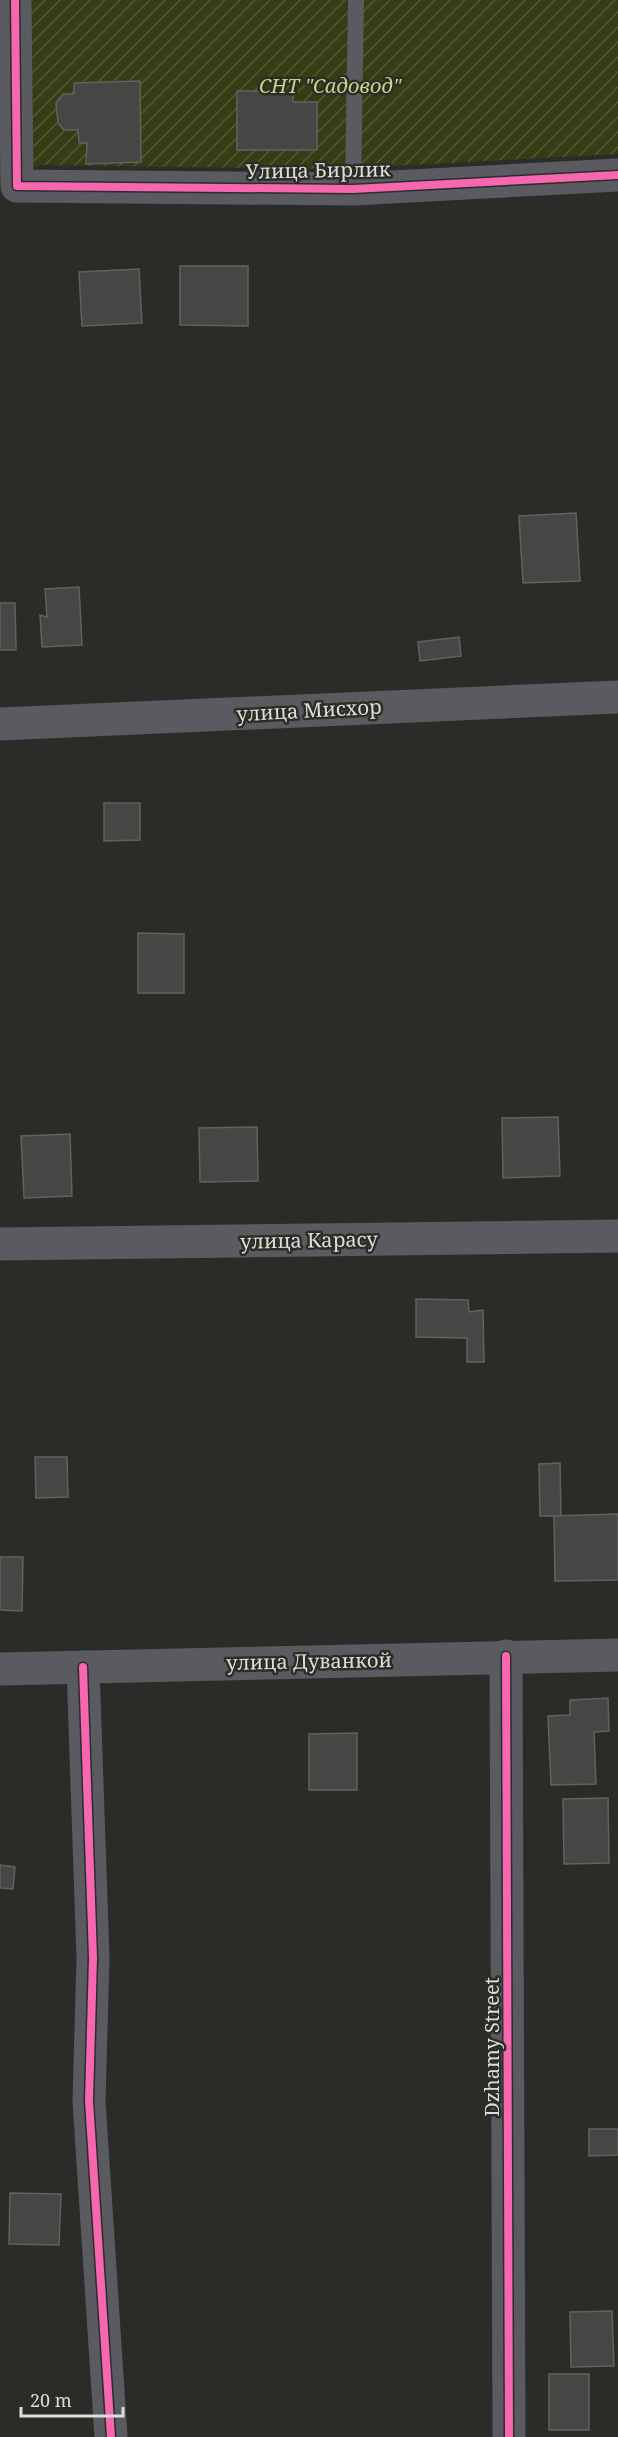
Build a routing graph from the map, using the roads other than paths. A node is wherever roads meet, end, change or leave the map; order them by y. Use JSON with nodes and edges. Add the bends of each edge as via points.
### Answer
{"nodes":[{"id":1,"x":15,"y":0,"type":"edge"},
{"id":2,"x":356,"y":0,"type":"edge"},
{"id":3,"x":618,"y":175,"type":"edge"},
{"id":4,"x":353,"y":189,"type":"junction"},
{"id":5,"x":618,"y":697,"type":"edge"},
{"id":6,"x":0,"y":724,"type":"edge"},
{"id":7,"x":618,"y":1236,"type":"edge"},
{"id":8,"x":0,"y":1244,"type":"edge"},
{"id":9,"x":618,"y":1655,"type":"edge"},
{"id":10,"x":506,"y":1656,"type":"junction"},
{"id":11,"x":83,"y":1667,"type":"junction"},
{"id":12,"x":0,"y":1669,"type":"edge"},
{"id":13,"x":111,"y":2437,"type":"edge"},
{"id":14,"x":509,"y":2437,"type":"edge"}],
"edges":[{"from":1,"to":4,"type":"street","name":"Улица Бирлик","via":[[17,186]]},
{"from":2,"to":4,"type":"lane"},
{"from":3,"to":4,"type":"street","name":"Улица Бирлик"},
{"from":5,"to":6,"type":"street","name":"улица Мисхор"},
{"from":7,"to":8,"type":"street","name":"улица Карасу"},
{"from":9,"to":10,"type":"street","name":"улица Дуванкой"},
{"from":10,"to":11,"type":"street","name":"улица Дуванкой"},
{"from":10,"to":14,"type":"street","name":"Dzhamy Street"},
{"from":11,"to":12,"type":"street","name":"улица Дуванкой"},
{"from":11,"to":13,"type":"street","via":[[93,1958],[89,2101]]}]}
